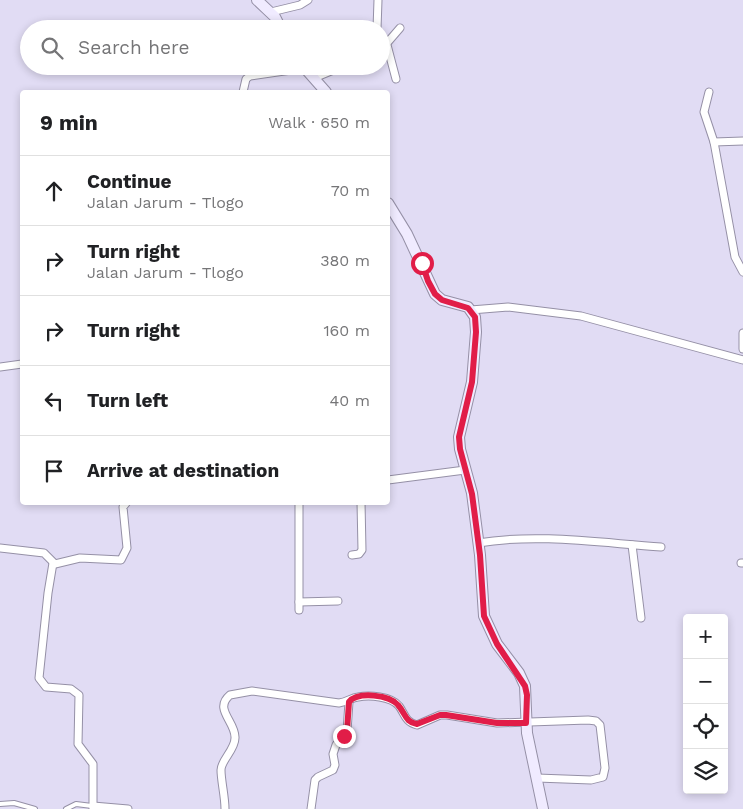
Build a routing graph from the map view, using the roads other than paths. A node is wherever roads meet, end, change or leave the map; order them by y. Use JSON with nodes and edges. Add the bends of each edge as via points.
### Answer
{"nodes":[{"id":1,"x":257,"y":0,"type":"edge"},
{"id":2,"x":308,"y":0,"type":"edge"},
{"id":3,"x":378,"y":0,"type":"edge"},
{"id":4,"x":271,"y":12,"type":"junction"},
{"id":5,"x":276,"y":20,"type":"edge"},
{"id":6,"x":377,"y":20,"type":"edge"},
{"id":7,"x":400,"y":28,"type":"dead end"},
{"id":8,"x":390,"y":40,"type":"edge"},
{"id":9,"x":390,"y":63,"type":"edge"},
{"id":10,"x":256,"y":75,"type":"edge"},
{"id":11,"x":311,"y":75,"type":"edge"},
{"id":12,"x":321,"y":75,"type":"edge"},
{"id":13,"x":314,"y":78,"type":"junction"},
{"id":14,"x":396,"y":79,"type":"dead end"},
{"id":15,"x":243,"y":90,"type":"edge"},
{"id":16,"x":324,"y":90,"type":"edge"},
{"id":17,"x":709,"y":92,"type":"dead end"},
{"id":18,"x":743,"y":141,"type":"edge"},
{"id":19,"x":714,"y":142,"type":"junction"},
{"id":20,"x":390,"y":206,"type":"edge"},
{"id":21,"x":743,"y":272,"type":"edge"},
{"id":22,"x":471,"y":310,"type":"junction"},
{"id":23,"x":743,"y":333,"type":"edge"},
{"id":24,"x":743,"y":349,"type":"edge"},
{"id":25,"x":743,"y":360,"type":"edge"},
{"id":26,"x":20,"y":364,"type":"edge"},
{"id":27,"x":0,"y":367,"type":"edge"},
{"id":28,"x":465,"y":470,"type":"junction"},
{"id":29,"x":390,"y":480,"type":"edge"},
{"id":30,"x":125,"y":505,"type":"edge"},
{"id":31,"x":299,"y":505,"type":"edge"},
{"id":32,"x":361,"y":505,"type":"edge"},
{"id":33,"x":478,"y":543,"type":"junction"},
{"id":34,"x":632,"y":545,"type":"junction"},
{"id":35,"x":661,"y":547,"type":"dead end"},
{"id":36,"x":0,"y":548,"type":"edge"},
{"id":37,"x":352,"y":555,"type":"dead end"},
{"id":38,"x":53,"y":563,"type":"junction"},
{"id":39,"x":338,"y":601,"type":"dead end"},
{"id":40,"x":641,"y":618,"type":"dead end"},
{"id":41,"x":349,"y":702,"type":"junction"},
{"id":42,"x":526,"y":723,"type":"junction"},
{"id":43,"x":537,"y":778,"type":"junction"},
{"id":44,"x":0,"y":804,"type":"edge"},
{"id":45,"x":93,"y":808,"type":"edge"},
{"id":46,"x":35,"y":809,"type":"edge"},
{"id":47,"x":66,"y":809,"type":"edge"},
{"id":48,"x":128,"y":809,"type":"edge"},
{"id":49,"x":225,"y":809,"type":"edge"},
{"id":50,"x":311,"y":809,"type":"edge"},
{"id":51,"x":543,"y":809,"type":"edge"}],
"edges":[{"from":1,"to":4,"type":"street"},
{"from":2,"to":4,"type":"street"},
{"from":3,"to":6,"type":"street"},
{"from":4,"to":5,"type":"street"},
{"from":7,"to":8,"type":"street"},
{"from":9,"to":14,"type":"street"},
{"from":10,"to":15,"type":"street","via":[[246,79]]},
{"from":11,"to":13,"type":"street"},
{"from":12,"to":13,"type":"street"},
{"from":13,"to":16,"type":"street"},
{"from":17,"to":19,"type":"street","via":[[704,112]]},
{"from":18,"to":19,"type":"street"},
{"from":19,"to":21,"type":"street","via":[[735,257]]},
{"from":20,"to":22,"type":"street","via":[[420,258],[435,294],[442,300],[459,303]]},
{"from":22,"to":25,"type":"street","via":[[508,307],[581,316]]},
{"from":22,"to":28,"type":"street","via":[[476,332],[472,382],[459,437]]},
{"from":23,"to":24,"type":"street"},
{"from":26,"to":27,"type":"street"},
{"from":28,"to":29,"type":"street"},
{"from":28,"to":33,"type":"street","via":[[472,494]]},
{"from":30,"to":38,"type":"street","via":[[127,548],[124,558],[80,558],[64,564]]},
{"from":31,"to":39,"type":"street","via":[[299,606]]},
{"from":32,"to":37,"type":"street","via":[[362,550],[360,554]]},
{"from":33,"to":34,"type":"street","via":[[566,540]]},
{"from":33,"to":42,"type":"street","via":[[484,616],[497,644],[525,686]]},
{"from":34,"to":35,"type":"street"},
{"from":34,"to":40,"type":"street"},
{"from":36,"to":38,"type":"street","via":[[44,553]]},
{"from":38,"to":45,"type":"street","via":[[39,678],[46,687],[71,689],[79,695],[78,744],[93,764]]},
{"from":41,"to":42,"type":"street","via":[[359,696],[391,700],[406,719],[417,724],[440,715],[497,723]]},
{"from":41,"to":49,"type":"street","via":[[252,692],[228,697],[224,711],[235,737],[221,770]]},
{"from":41,"to":50,"type":"street","via":[[347,731],[336,745],[333,754],[335,765],[333,770],[315,780]]},
{"from":42,"to":43,"type":"street"},
{"from":42,"to":43,"type":"street","via":[[588,720],[600,725],[605,768],[603,777],[591,780]]},
{"from":43,"to":51,"type":"street"},
{"from":44,"to":46,"type":"lane","via":[[14,803]]},
{"from":45,"to":47,"type":"lane","via":[[76,804]]},
{"from":45,"to":48,"type":"street"}]}
